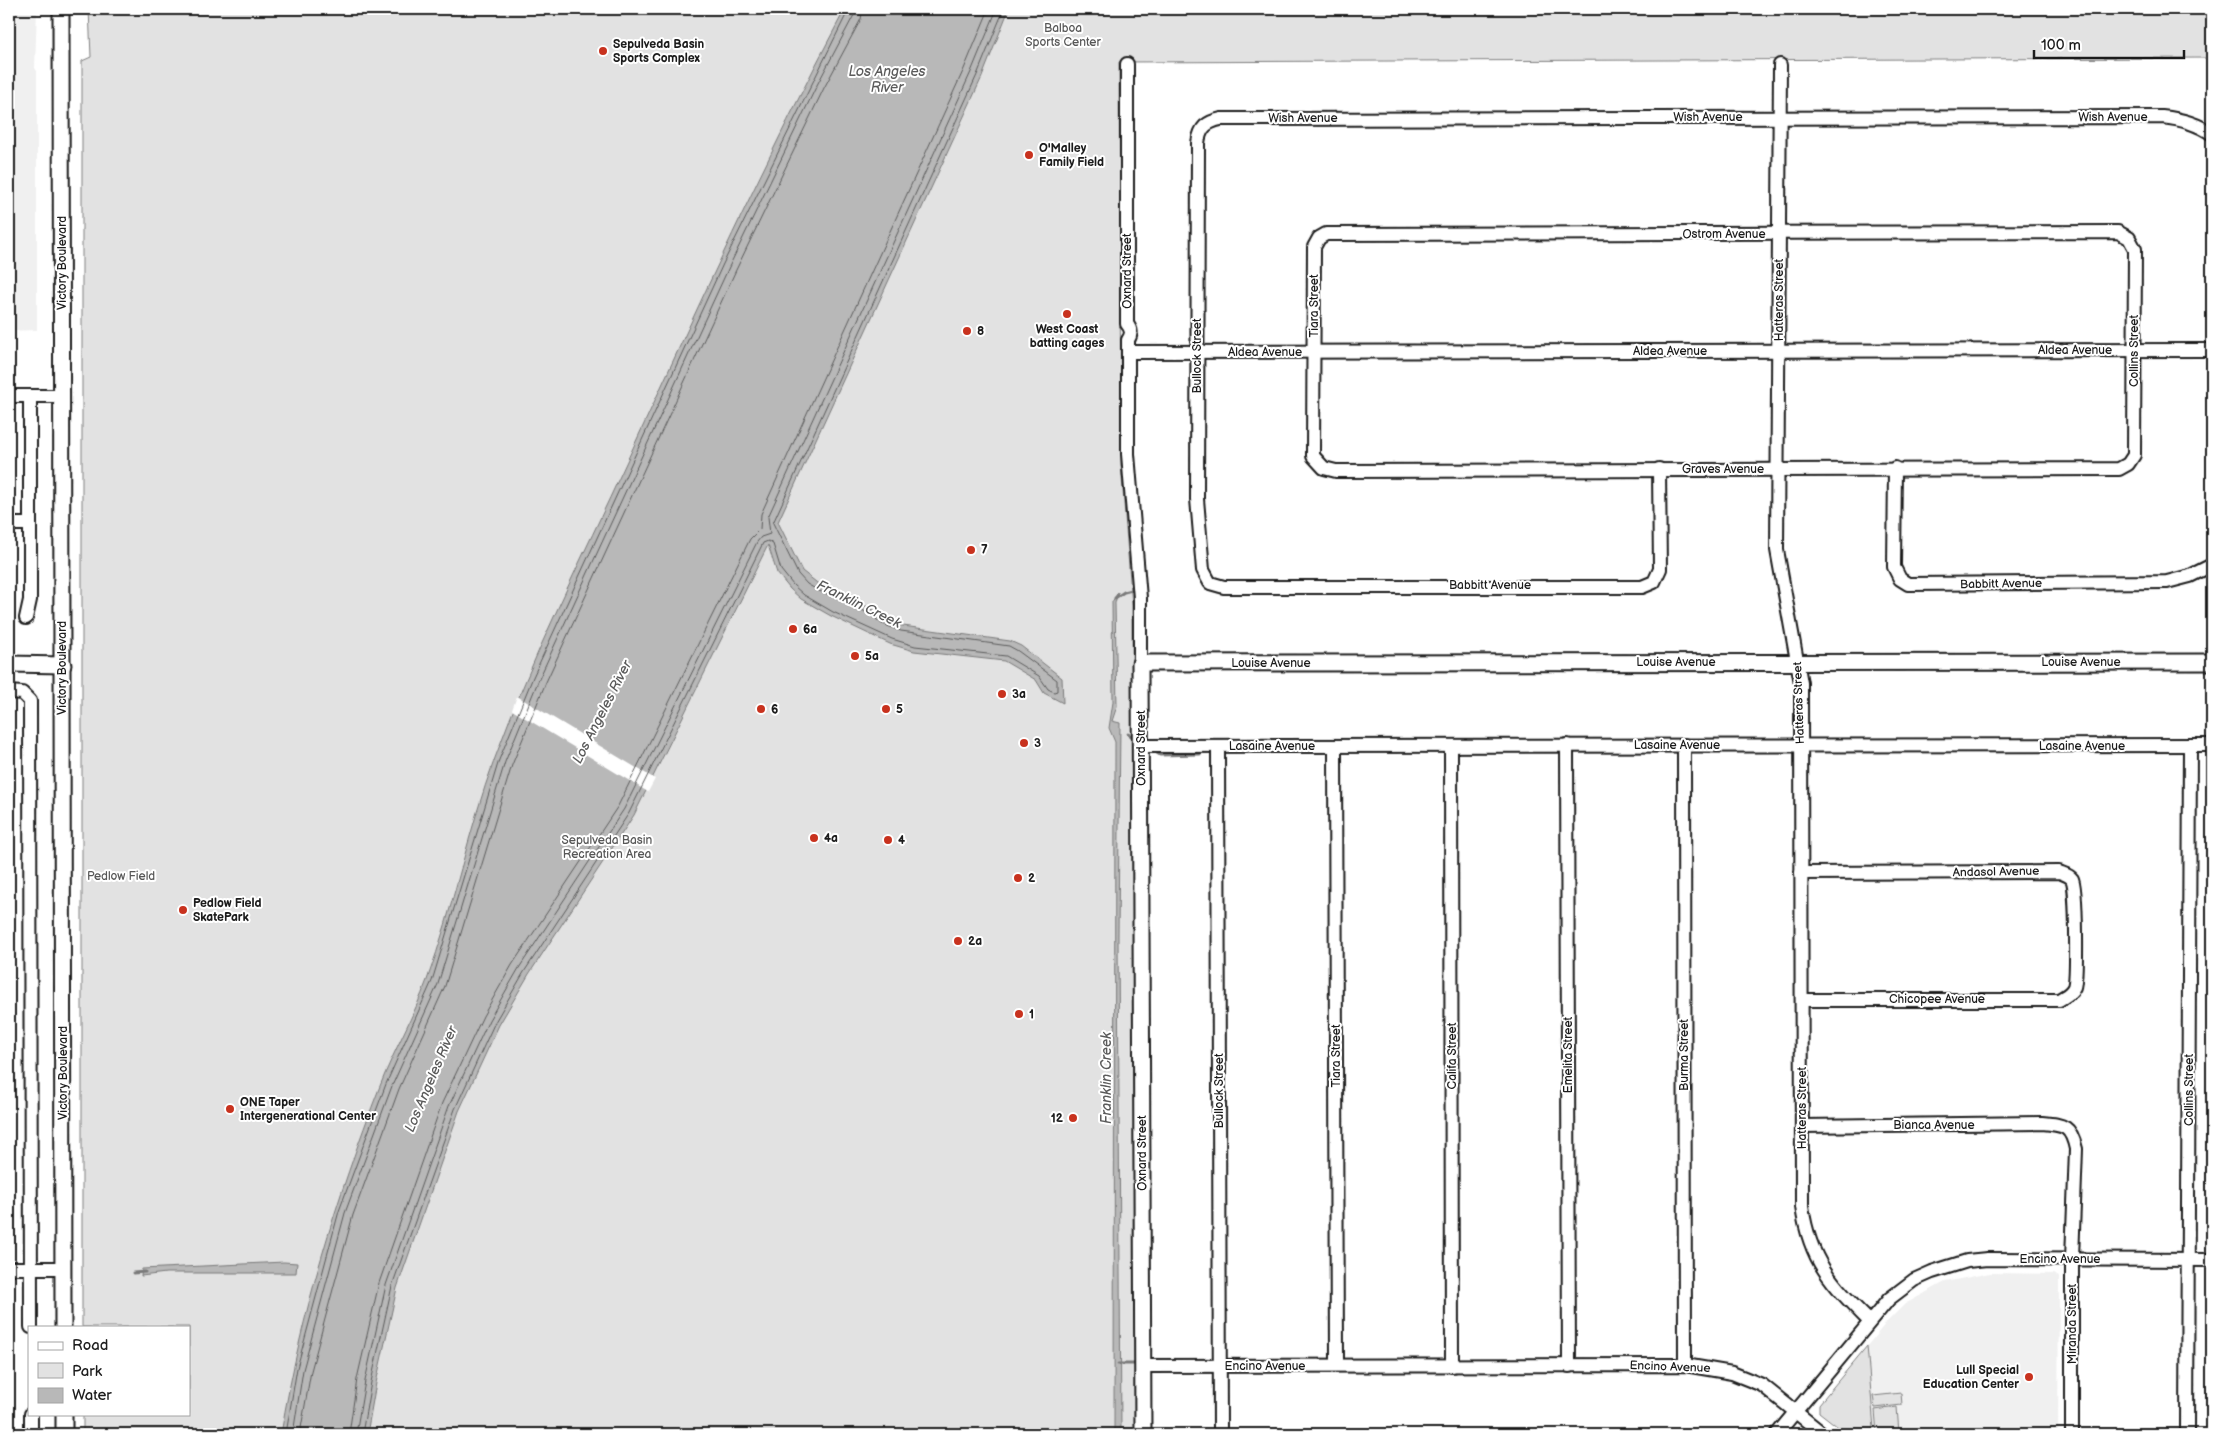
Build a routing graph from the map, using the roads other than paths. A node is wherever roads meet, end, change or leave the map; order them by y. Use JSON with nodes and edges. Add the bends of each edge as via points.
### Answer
{"nodes":[{"id":1,"x":60,"y":9,"type":"edge"},
{"id":2,"x":1127,"y":64,"type":"dead end"},
{"id":3,"x":1780,"y":65,"type":"dead end"},
{"id":4,"x":1780,"y":117,"type":"junction"},
{"id":5,"x":1202,"y":127,"type":"joint"},
{"id":6,"x":2212,"y":134,"type":"edge"},
{"id":7,"x":1779,"y":234,"type":"junction"},
{"id":8,"x":1319,"y":238,"type":"joint"},
{"id":9,"x":2129,"y":238,"type":"joint"},
{"id":10,"x":2134,"y":350,"type":"junction"},
{"id":11,"x":2212,"y":350,"type":"edge"},
{"id":12,"x":1778,"y":351,"type":"junction"},
{"id":13,"x":1128,"y":352,"type":"junction"},
{"id":14,"x":1198,"y":352,"type":"junction"},
{"id":15,"x":1314,"y":352,"type":"junction"},
{"id":16,"x":9,"y":396,"type":"edge"},
{"id":17,"x":30,"y":396,"type":"junction"},
{"id":18,"x":61,"y":396,"type":"junction"},
{"id":19,"x":1318,"y":463,"type":"joint"},
{"id":20,"x":2128,"y":464,"type":"joint"},
{"id":21,"x":1895,"y":468,"type":"junction"},
{"id":22,"x":1660,"y":469,"type":"junction"},
{"id":23,"x":1777,"y":469,"type":"junction"},
{"id":24,"x":9,"y":524,"type":"edge"},
{"id":25,"x":30,"y":524,"type":"junction"},
{"id":26,"x":2212,"y":565,"type":"edge"},
{"id":27,"x":1210,"y":583,"type":"joint"},
{"id":28,"x":26,"y":618,"type":"dead end"},
{"id":29,"x":1799,"y":662,"type":"junction"},
{"id":30,"x":2212,"y":662,"type":"edge"},
{"id":31,"x":1140,"y":663,"type":"junction"},
{"id":32,"x":9,"y":664,"type":"edge"},
{"id":33,"x":63,"y":665,"type":"junction"},
{"id":34,"x":9,"y":692,"type":"edge"},
{"id":35,"x":1568,"y":745,"type":"junction"},
{"id":36,"x":2190,"y":745,"type":"junction"},
{"id":37,"x":2212,"y":745,"type":"edge"},
{"id":38,"x":1141,"y":746,"type":"junction"},
{"id":39,"x":1335,"y":746,"type":"junction"},
{"id":40,"x":1451,"y":746,"type":"junction"},
{"id":41,"x":1684,"y":746,"type":"junction"},
{"id":42,"x":1800,"y":746,"type":"junction"},
{"id":43,"x":1218,"y":747,"type":"junction"},
{"id":44,"x":1801,"y":873,"type":"junction"},
{"id":45,"x":2070,"y":994,"type":"joint"},
{"id":46,"x":1802,"y":1000,"type":"junction"},
{"id":47,"x":1802,"y":1126,"type":"junction"},
{"id":48,"x":2066,"y":1127,"type":"joint"},
{"id":49,"x":2072,"y":1259,"type":"junction"},
{"id":50,"x":2188,"y":1260,"type":"junction"},
{"id":51,"x":2212,"y":1260,"type":"edge"},
{"id":52,"x":9,"y":1268,"type":"edge"},
{"id":53,"x":31,"y":1268,"type":"junction"},
{"id":54,"x":63,"y":1268,"type":"junction"},
{"id":55,"x":1869,"y":1320,"type":"junction"},
{"id":56,"x":31,"y":1326,"type":"edge"},
{"id":57,"x":63,"y":1326,"type":"edge"},
{"id":58,"x":1337,"y":1365,"type":"junction"},
{"id":59,"x":1685,"y":1365,"type":"junction"},
{"id":60,"x":1142,"y":1366,"type":"junction"},
{"id":61,"x":1220,"y":1366,"type":"junction"},
{"id":62,"x":1452,"y":1366,"type":"junction"},
{"id":63,"x":1569,"y":1366,"type":"junction"},
{"id":64,"x":1795,"y":1412,"type":"junction"},
{"id":65,"x":31,"y":1416,"type":"edge"},
{"id":66,"x":64,"y":1416,"type":"edge"},
{"id":67,"x":31,"y":1434,"type":"edge"},
{"id":68,"x":64,"y":1434,"type":"edge"},
{"id":69,"x":1143,"y":1434,"type":"edge"},
{"id":70,"x":1220,"y":1434,"type":"edge"},
{"id":71,"x":1777,"y":1434,"type":"edge"},
{"id":72,"x":1823,"y":1434,"type":"edge"},
{"id":73,"x":2072,"y":1434,"type":"edge"},
{"id":74,"x":2187,"y":1434,"type":"edge"}],
"edges":[{"from":1,"to":18,"type":"main road","name":"Victory Boulevard"},
{"from":2,"to":13,"type":"street","name":"Oxnard Street","via":[[1127,324],[1131,328]]},
{"from":3,"to":4,"type":"street","name":"Hatteras Street"},
{"from":4,"to":5,"type":"street","name":"Wish Avenue","via":[[1221,119]]},
{"from":4,"to":6,"type":"street","name":"Wish Avenue","via":[[2162,117],[2201,126]]},
{"from":4,"to":7,"type":"street","name":"Hatteras Street"},
{"from":5,"to":14,"type":"street","name":"Bullock Street","via":[[1198,143]]},
{"from":7,"to":8,"type":"street","name":"Ostrom Avenue","via":[[1335,233]]},
{"from":7,"to":9,"type":"street","name":"Ostrom Avenue","via":[[2118,232]]},
{"from":7,"to":12,"type":"street","name":"Hatteras Street"},
{"from":8,"to":15,"type":"street","name":"Tiara Street","via":[[1314,247]]},
{"from":9,"to":10,"type":"street","name":"Collins Street","via":[[2135,249]]},
{"from":10,"to":11,"type":"street","name":"Aldea Avenue"},
{"from":10,"to":12,"type":"street","name":"Aldea Avenue"},
{"from":10,"to":20,"type":"street","name":"Collins Street","via":[[2134,455]]},
{"from":12,"to":15,"type":"street","name":"Aldea Avenue"},
{"from":12,"to":23,"type":"street","name":"Hatteras Street"},
{"from":13,"to":14,"type":"street","name":"Aldea Avenue"},
{"from":13,"to":31,"type":"street","name":"Oxnard Street","via":[[1128,454],[1140,598]]},
{"from":14,"to":15,"type":"street","name":"Aldea Avenue"},
{"from":14,"to":27,"type":"street","name":"Bullock Street","via":[[1197,499],[1203,570]]},
{"from":15,"to":19,"type":"street","name":"Tiara Street","via":[[1312,446]]},
{"from":16,"to":17,"type":"street"},
{"from":17,"to":18,"type":"street"},
{"from":17,"to":25,"type":"street"},
{"from":18,"to":33,"type":"main road","name":"Victory Boulevard"},
{"from":19,"to":22,"type":"street","name":"Graves Avenue","via":[[1336,471]]},
{"from":20,"to":21,"type":"street","name":"Graves Avenue","via":[[2119,469]]},
{"from":21,"to":23,"type":"street","name":"Graves Avenue"},
{"from":21,"to":26,"type":"street","name":"Babbitt Avenue","via":[[1894,567],[1900,579],[1908,584],[2167,582],[2190,576]]},
{"from":22,"to":23,"type":"street","name":"Graves Avenue"},
{"from":22,"to":27,"type":"street","name":"Babbitt Avenue","via":[[1660,569],[1654,582],[1642,587],[1224,587]]},
{"from":23,"to":29,"type":"street","name":"Hatteras Street","via":[[1778,565]]},
{"from":24,"to":25,"type":"street"},
{"from":25,"to":28,"type":"street","via":[[30,600]]},
{"from":29,"to":30,"type":"main road","name":"Louise Avenue"},
{"from":29,"to":31,"type":"main road","name":"Louise Avenue"},
{"from":29,"to":42,"type":"street","name":"Hatteras Street"},
{"from":31,"to":38,"type":"main road","name":"Oxnard Street"},
{"from":32,"to":33,"type":"main road"},
{"from":33,"to":54,"type":"main road","name":"Victory Boulevard"},
{"from":34,"to":53,"type":"street","via":[[26,695],[30,701]]},
{"from":35,"to":40,"type":"street","name":"Lasaine Avenue"},
{"from":35,"to":41,"type":"street","name":"Lasaine Avenue"},
{"from":35,"to":63,"type":"street","name":"Emelita Street"},
{"from":36,"to":37,"type":"street","name":"Lasaine Avenue"},
{"from":36,"to":42,"type":"street","name":"Lasaine Avenue"},
{"from":36,"to":50,"type":"street","name":"Collins Street"},
{"from":38,"to":43,"type":"street","name":"Lasaine Avenue"},
{"from":38,"to":60,"type":"main road","name":"Oxnard Street"},
{"from":39,"to":40,"type":"street","name":"Lasaine Avenue"},
{"from":39,"to":43,"type":"street","name":"Lasaine Avenue"},
{"from":39,"to":58,"type":"street","name":"Tiara Street"},
{"from":40,"to":62,"type":"street","name":"Califa Street"},
{"from":41,"to":42,"type":"street","name":"Lasaine Avenue"},
{"from":41,"to":59,"type":"street","name":"Burma Street"},
{"from":42,"to":44,"type":"street","name":"Hatteras Street"},
{"from":43,"to":61,"type":"street","name":"Bullock Street"},
{"from":44,"to":45,"type":"street","name":"Andasol Avenue","via":[[2051,871],[2068,875],[2076,901],[2076,978]]},
{"from":44,"to":46,"type":"street","name":"Hatteras Street"},
{"from":45,"to":46,"type":"street","name":"Chicopee Avenue","via":[[2048,1001]]},
{"from":46,"to":47,"type":"street","name":"Hatteras Street"},
{"from":47,"to":48,"type":"street","name":"Bianca Avenue","via":[[2042,1123]]},
{"from":47,"to":55,"type":"street","name":"Hatteras Street","via":[[1802,1207],[1811,1244],[1820,1266],[1835,1288]]},
{"from":48,"to":49,"type":"street","name":"Miranda Street","via":[[2074,1138],[2076,1149]]},
{"from":49,"to":50,"type":"street","name":"Encino Avenue"},
{"from":49,"to":55,"type":"street","name":"Encino Avenue","via":[[1987,1259],[1951,1265],[1902,1288]]},
{"from":49,"to":73,"type":"street","name":"Miranda Street"},
{"from":50,"to":51,"type":"street","name":"Encino Avenue"},
{"from":50,"to":74,"type":"street","name":"Collins Street"},
{"from":52,"to":53,"type":"street"},
{"from":53,"to":54,"type":"street"},
{"from":53,"to":56,"type":"street"},
{"from":54,"to":57,"type":"main road","name":"Victory Boulevard"},
{"from":55,"to":64,"type":"street","name":"Encino Avenue"},
{"from":58,"to":61,"type":"street","name":"Encino Avenue"},
{"from":58,"to":62,"type":"street","name":"Encino Avenue"},
{"from":59,"to":63,"type":"street","name":"Encino Avenue"},
{"from":59,"to":64,"type":"street","name":"Encino Avenue","via":[[1714,1368],[1748,1379],[1762,1385]]},
{"from":60,"to":61,"type":"street","name":"Encino Avenue"},
{"from":60,"to":69,"type":"main road","name":"Oxnard Street"},
{"from":61,"to":70,"type":"street","name":"Bullock Street"},
{"from":62,"to":63,"type":"street","name":"Encino Avenue"},
{"from":64,"to":71,"type":"street"},
{"from":64,"to":72,"type":"street"},
{"from":65,"to":67,"type":"street"},
{"from":66,"to":68,"type":"main road"}]}
